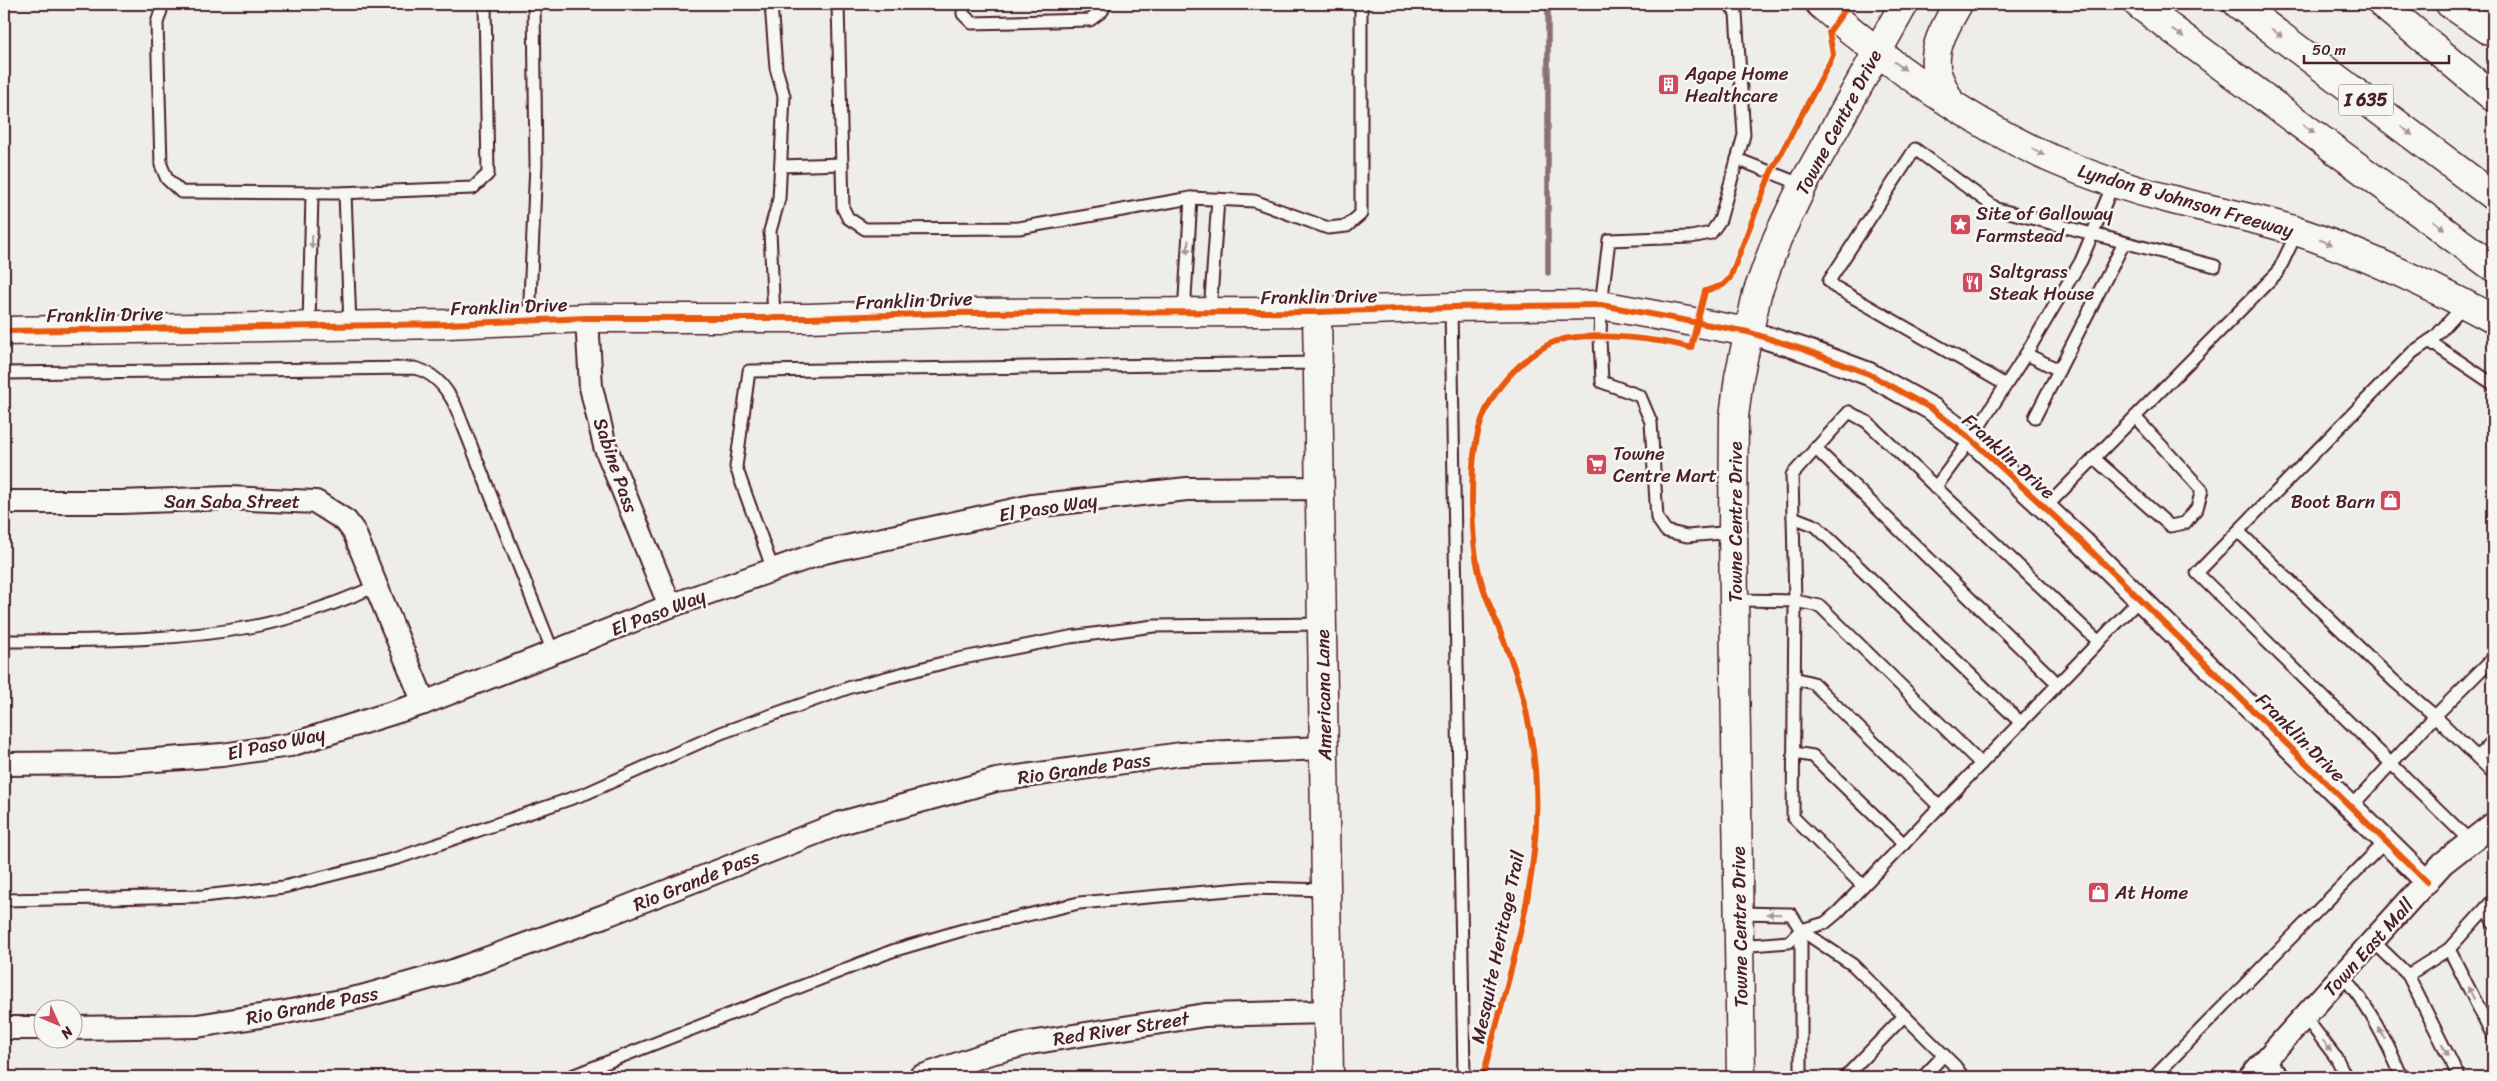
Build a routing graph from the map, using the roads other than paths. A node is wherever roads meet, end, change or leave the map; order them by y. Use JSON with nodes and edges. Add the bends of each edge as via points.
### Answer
{"nodes":[{"id":1,"x":163,"y":4,"type":"edge"},
{"id":2,"x":485,"y":4,"type":"edge"},
{"id":3,"x":534,"y":4,"type":"edge"},
{"id":4,"x":771,"y":4,"type":"edge"},
{"id":5,"x":838,"y":4,"type":"edge"},
{"id":6,"x":963,"y":4,"type":"edge"},
{"id":7,"x":1106,"y":4,"type":"edge"},
{"id":8,"x":1361,"y":4,"type":"edge"},
{"id":9,"x":1729,"y":4,"type":"edge"},
{"id":10,"x":1820,"y":4,"type":"edge"},
{"id":11,"x":1904,"y":4,"type":"edge"},
{"id":12,"x":1958,"y":4,"type":"edge"},
{"id":13,"x":2138,"y":4,"type":"edge"},
{"id":14,"x":2238,"y":4,"type":"edge"},
{"id":15,"x":2382,"y":4,"type":"edge"},
{"id":16,"x":2450,"y":4,"type":"edge"},
{"id":17,"x":2493,"y":33,"type":"edge"},
{"id":18,"x":1876,"y":50,"type":"junction"},
{"id":19,"x":2493,"y":97,"type":"edge"},
{"id":20,"x":1950,"y":102,"type":"junction"},
{"id":21,"x":1737,"y":159,"type":"junction"},
{"id":22,"x":842,"y":164,"type":"junction"},
{"id":23,"x":781,"y":166,"type":"junction"},
{"id":24,"x":2114,"y":182,"type":"junction"},
{"id":25,"x":1803,"y":184,"type":"junction"},
{"id":26,"x":312,"y":193,"type":"junction"},
{"id":27,"x":345,"y":193,"type":"junction"},
{"id":28,"x":2493,"y":196,"type":"edge"},
{"id":29,"x":1191,"y":198,"type":"junction"},
{"id":30,"x":1218,"y":200,"type":"junction"},
{"id":31,"x":2297,"y":232,"type":"junction"},
{"id":32,"x":2092,"y":234,"type":"junction"},
{"id":33,"x":2124,"y":242,"type":"junction"},
{"id":34,"x":2215,"y":266,"type":"dead end"},
{"id":35,"x":2493,"y":267,"type":"edge"},
{"id":36,"x":2465,"y":304,"type":"junction"},
{"id":37,"x":1601,"y":305,"type":"junction"},
{"id":38,"x":1452,"y":307,"type":"junction"},
{"id":39,"x":1317,"y":312,"type":"junction"},
{"id":40,"x":1197,"y":314,"type":"junction"},
{"id":41,"x":587,"y":318,"type":"junction"},
{"id":42,"x":774,"y":318,"type":"junction"},
{"id":43,"x":2493,"y":319,"type":"edge"},
{"id":44,"x":529,"y":321,"type":"junction"},
{"id":45,"x":309,"y":326,"type":"junction"},
{"id":46,"x":350,"y":326,"type":"junction"},
{"id":47,"x":4,"y":331,"type":"edge"},
{"id":48,"x":1748,"y":332,"type":"junction"},
{"id":49,"x":2429,"y":341,"type":"junction"},
{"id":50,"x":2026,"y":354,"type":"junction"},
{"id":51,"x":1318,"y":363,"type":"junction"},
{"id":52,"x":2059,"y":370,"type":"junction"},
{"id":53,"x":4,"y":373,"type":"edge"},
{"id":54,"x":2493,"y":384,"type":"edge"},
{"id":55,"x":2006,"y":386,"type":"junction"},
{"id":56,"x":2035,"y":417,"type":"dead end"},
{"id":57,"x":2135,"y":417,"type":"junction"},
{"id":58,"x":1971,"y":439,"type":"junction"},
{"id":59,"x":1815,"y":448,"type":"junction"},
{"id":60,"x":2094,"y":458,"type":"junction"},
{"id":61,"x":1320,"y":488,"type":"junction"},
{"id":62,"x":1936,"y":488,"type":"junction"},
{"id":63,"x":4,"y":502,"type":"edge"},
{"id":64,"x":2045,"y":508,"type":"junction"},
{"id":65,"x":1793,"y":516,"type":"junction"},
{"id":66,"x":2238,"y":531,"type":"junction"},
{"id":67,"x":1733,"y":532,"type":"junction"},
{"id":68,"x":773,"y":570,"type":"junction"},
{"id":69,"x":376,"y":586,"type":"junction"},
{"id":70,"x":2140,"y":599,"type":"junction"},
{"id":71,"x":1735,"y":600,"type":"junction"},
{"id":72,"x":1795,"y":601,"type":"junction"},
{"id":73,"x":670,"y":606,"type":"junction"},
{"id":74,"x":1322,"y":624,"type":"junction"},
{"id":75,"x":4,"y":641,"type":"edge"},
{"id":76,"x":2099,"y":642,"type":"junction"},
{"id":77,"x":554,"y":652,"type":"junction"},
{"id":78,"x":2493,"y":658,"type":"edge"},
{"id":79,"x":1794,"y":678,"type":"junction"},
{"id":80,"x":2058,"y":684,"type":"junction"},
{"id":81,"x":424,"y":703,"type":"junction"},
{"id":82,"x":2435,"y":716,"type":"junction"},
{"id":83,"x":2020,"y":723,"type":"junction"},
{"id":84,"x":2493,"y":741,"type":"edge"},
{"id":85,"x":1324,"y":748,"type":"junction"},
{"id":86,"x":1794,"y":753,"type":"junction"},
{"id":87,"x":2477,"y":758,"type":"junction"},
{"id":88,"x":4,"y":764,"type":"edge"},
{"id":89,"x":1981,"y":764,"type":"junction"},
{"id":90,"x":2391,"y":764,"type":"junction"},
{"id":91,"x":2493,"y":773,"type":"edge"},
{"id":92,"x":1940,"y":807,"type":"junction"},
{"id":93,"x":2351,"y":807,"type":"junction"},
{"id":94,"x":2493,"y":824,"type":"edge"},
{"id":95,"x":2386,"y":841,"type":"junction"},
{"id":96,"x":2470,"y":841,"type":"junction"},
{"id":97,"x":1904,"y":844,"type":"junction"},
{"id":98,"x":2427,"y":882,"type":"junction"},
{"id":99,"x":1863,"y":886,"type":"junction"},
{"id":100,"x":1326,"y":890,"type":"junction"},
{"id":101,"x":4,"y":900,"type":"edge"},
{"id":102,"x":2490,"y":904,"type":"edge"},
{"id":103,"x":1739,"y":912,"type":"junction"},
{"id":104,"x":2493,"y":922,"type":"edge"},
{"id":105,"x":1802,"y":930,"type":"junction"},
{"id":106,"x":2373,"y":941,"type":"junction"},
{"id":107,"x":1739,"y":946,"type":"junction"},
{"id":108,"x":2449,"y":949,"type":"junction"},
{"id":109,"x":2342,"y":975,"type":"junction"},
{"id":110,"x":2408,"y":975,"type":"junction"},
{"id":111,"x":1328,"y":1012,"type":"junction"},
{"id":112,"x":1904,"y":1016,"type":"junction"},
{"id":113,"x":2305,"y":1016,"type":"junction"},
{"id":114,"x":4,"y":1028,"type":"edge"},
{"id":115,"x":32,"y":1028,"type":"edge"},
{"id":116,"x":82,"y":1028,"type":"edge"},
{"id":117,"x":2493,"y":1036,"type":"edge"},
{"id":118,"x":1944,"y":1055,"type":"junction"},
{"id":119,"x":2267,"y":1058,"type":"junction"},
{"id":120,"x":569,"y":1077,"type":"edge"},
{"id":121,"x":920,"y":1077,"type":"edge"},
{"id":122,"x":1329,"y":1077,"type":"edge"},
{"id":123,"x":1464,"y":1077,"type":"edge"},
{"id":124,"x":1741,"y":1077,"type":"edge"},
{"id":125,"x":1801,"y":1077,"type":"edge"},
{"id":126,"x":1844,"y":1077,"type":"edge"},
{"id":127,"x":1923,"y":1077,"type":"edge"},
{"id":128,"x":1963,"y":1077,"type":"edge"},
{"id":129,"x":2154,"y":1077,"type":"edge"},
{"id":130,"x":2250,"y":1077,"type":"edge"},
{"id":131,"x":2285,"y":1077,"type":"edge"},
{"id":132,"x":2346,"y":1077,"type":"edge"},
{"id":133,"x":2402,"y":1077,"type":"edge"},
{"id":134,"x":2459,"y":1077,"type":"edge"}],
"edges":[{"from":1,"to":26,"type":"lane","via":[[157,22],[161,165],[167,179],[181,192]]},
{"from":2,"to":27,"type":"lane","via":[[488,174],[473,188]]},
{"from":3,"to":44,"type":"lane","via":[[536,164]]},
{"from":4,"to":23,"type":"lane","via":[[776,68],[784,96]]},
{"from":5,"to":22,"type":"lane"},
{"from":6,"to":7,"type":"lane","via":[[963,14],[972,23],[1090,20]]},
{"from":8,"to":30,"type":"lane","via":[[1360,214],[1347,226],[1328,228],[1254,201]]},
{"from":9,"to":21,"type":"lane","via":[[1736,12],[1744,136]]},
{"from":10,"to":18,"type":"main road","name":"Lyndon B Johnson Freeway"},
{"from":11,"to":18,"type":"main road","name":"Towne Centre Drive"},
{"from":12,"to":20,"type":"main road","via":[[1941,35],[1937,55],[1937,73]]},
{"from":13,"to":35,"type":"main road","one_way":true},
{"from":14,"to":28,"type":"main road","number":"I 635","one_way":true},
{"from":15,"to":19,"type":"main road"},
{"from":16,"to":17,"type":"main road"},
{"from":18,"to":20,"type":"main road","name":"Lyndon B Johnson Freeway","one_way":true},
{"from":18,"to":25,"type":"main road","name":"Towne Centre Drive"},
{"from":20,"to":24,"type":"main road","name":"Lyndon B Johnson Freeway","one_way":true,"via":[[2000,133],[2052,159]]},
{"from":21,"to":25,"type":"lane"},
{"from":21,"to":37,"type":"lane","via":[[1720,220],[1711,233],[1610,240]]},
{"from":22,"to":23,"type":"lane"},
{"from":22,"to":29,"type":"lane","via":[[844,208],[848,218],[866,229],[1019,228]]},
{"from":23,"to":42,"type":"lane","via":[[780,199],[770,231]]},
{"from":24,"to":31,"type":"main road","name":"Lyndon B Johnson Freeway"},
{"from":24,"to":32,"type":"lane"},
{"from":25,"to":48,"type":"main road","name":"Towne Centre Drive","via":[[1777,239],[1757,294]]},
{"from":26,"to":27,"type":"lane"},
{"from":26,"to":45,"type":"lane","one_way":true},
{"from":27,"to":46,"type":"lane"},
{"from":29,"to":30,"type":"lane"},
{"from":29,"to":40,"type":"lane","one_way":true},
{"from":30,"to":40,"type":"lane"},
{"from":31,"to":36,"type":"main road","name":"Lyndon B Johnson Freeway","one_way":true,"via":[[2402,271]]},
{"from":31,"to":57,"type":"lane","via":[[2278,272]]},
{"from":32,"to":33,"type":"lane"},
{"from":32,"to":50,"type":"lane"},
{"from":32,"to":55,"type":"lane","via":[[1997,209],[1915,149],[1829,281]]},
{"from":33,"to":34,"type":"lane"},
{"from":33,"to":52,"type":"lane"},
{"from":36,"to":43,"type":"main road","name":"Lyndon B Johnson Freeway"},
{"from":36,"to":49,"type":"lane"},
{"from":37,"to":38,"type":"main road","name":"Franklin Drive"},
{"from":37,"to":48,"type":"main road","name":"Franklin Drive"},
{"from":37,"to":67,"type":"lane","via":[[1602,382],[1640,396],[1651,422],[1657,518],[1666,531],[1687,536]]},
{"from":38,"to":39,"type":"main road","name":"Franklin Drive"},
{"from":38,"to":123,"type":"lane"},
{"from":39,"to":40,"type":"main road","name":"Franklin Drive"},
{"from":39,"to":51,"type":"main road","name":"Americana Lane"},
{"from":40,"to":42,"type":"main road","name":"Franklin Drive","via":[[949,313]]},
{"from":41,"to":42,"type":"main road","name":"Franklin Drive"},
{"from":41,"to":44,"type":"main road","name":"Franklin Drive"},
{"from":41,"to":73,"type":"street","name":"Sabine Pass","via":[[591,387],[605,446]]},
{"from":44,"to":46,"type":"main road","name":"Franklin Drive"},
{"from":45,"to":46,"type":"main road","name":"Franklin Drive"},
{"from":45,"to":47,"type":"main road","name":"Franklin Drive"},
{"from":48,"to":58,"type":"street","name":"Franklin Drive","via":[[1869,374],[1932,409]]},
{"from":48,"to":67,"type":"main road","name":"Towne Centre Drive","via":[[1734,417]]},
{"from":49,"to":54,"type":"lane"},
{"from":49,"to":66,"type":"lane","via":[[2413,352]]},
{"from":50,"to":52,"type":"lane"},
{"from":50,"to":55,"type":"lane"},
{"from":51,"to":61,"type":"main road","name":"Americana Lane"},
{"from":51,"to":68,"type":"lane","via":[[749,371],[736,467]]},
{"from":52,"to":56,"type":"lane"},
{"from":53,"to":77,"type":"lane","via":[[425,370],[448,391],[455,405]]},
{"from":55,"to":58,"type":"lane"},
{"from":57,"to":60,"type":"lane"},
{"from":57,"to":60,"type":"lane","via":[[2202,490],[2197,508],[2185,523],[2170,526]]},
{"from":58,"to":62,"type":"lane"},
{"from":58,"to":64,"type":"street","name":"Franklin Drive"},
{"from":59,"to":62,"type":"lane","via":[[1848,412],[1868,422]]},
{"from":59,"to":65,"type":"lane","via":[[1792,475]]},
{"from":59,"to":80,"type":"lane"},
{"from":60,"to":64,"type":"lane"},
{"from":61,"to":68,"type":"street","name":"El Paso Way","via":[[1187,489],[1032,506],[824,552]]},
{"from":61,"to":74,"type":"main road","name":"Americana Lane"},
{"from":62,"to":76,"type":"lane"},
{"from":63,"to":69,"type":"street","name":"San Saba Street","via":[[228,498],[316,502],[346,521],[354,532]]},
{"from":64,"to":70,"type":"street","name":"Franklin Drive"},
{"from":65,"to":72,"type":"lane"},
{"from":65,"to":83,"type":"lane","via":[[1816,526]]},
{"from":66,"to":82,"type":"lane","via":[[2394,681]]},
{"from":66,"to":90,"type":"lane","via":[[2197,573]]},
{"from":67,"to":71,"type":"main road","name":"Towne Centre Drive"},
{"from":68,"to":73,"type":"street","name":"El Paso Way"},
{"from":69,"to":75,"type":"lane","via":[[336,604],[251,627],[125,640]]},
{"from":69,"to":81,"type":"street","name":"San Saba Street"},
{"from":70,"to":76,"type":"lane"},
{"from":70,"to":93,"type":"street","name":"Franklin Drive"},
{"from":71,"to":72,"type":"lane"},
{"from":71,"to":103,"type":"main road","name":"Towne Centre Drive"},
{"from":72,"to":79,"type":"lane"},
{"from":72,"to":89,"type":"lane","via":[[1820,606]]},
{"from":73,"to":77,"type":"street","name":"El Paso Way"},
{"from":74,"to":85,"type":"main road","name":"Americana Lane"},
{"from":74,"to":101,"type":"lane","via":[[1154,626],[1070,637],[958,660],[852,687],[749,723],[587,793],[398,858],[284,886],[202,896]]},
{"from":76,"to":80,"type":"lane"},
{"from":77,"to":81,"type":"street","name":"El Paso Way"},
{"from":78,"to":82,"type":"lane"},
{"from":79,"to":86,"type":"lane"},
{"from":79,"to":92,"type":"lane","via":[[1814,683]]},
{"from":80,"to":83,"type":"lane"},
{"from":81,"to":88,"type":"street","name":"El Paso Way","via":[[290,744],[222,755],[116,763]]},
{"from":82,"to":87,"type":"lane"},
{"from":82,"to":90,"type":"lane"},
{"from":83,"to":89,"type":"lane"},
{"from":84,"to":87,"type":"lane"},
{"from":85,"to":100,"type":"main road","name":"Americana Lane"},
{"from":85,"to":116,"type":"street","name":"Rio Grande Pass","via":[[1182,754],[996,780],[841,823],[453,971],[361,997],[197,1026]]},
{"from":86,"to":97,"type":"lane","via":[[1813,756]]},
{"from":86,"to":99,"type":"lane","via":[[1793,817]]},
{"from":87,"to":91,"type":"lane"},
{"from":89,"to":92,"type":"lane"},
{"from":90,"to":93,"type":"lane"},
{"from":90,"to":96,"type":"lane"},
{"from":92,"to":97,"type":"lane"},
{"from":93,"to":95,"type":"street","name":"Franklin Drive"},
{"from":94,"to":96,"type":"street","name":"Town East Mall"},
{"from":95,"to":98,"type":"street","name":"Franklin Drive"},
{"from":95,"to":129,"type":"lane"},
{"from":96,"to":98,"type":"street","name":"Town East Mall","via":[[2443,863]]},
{"from":97,"to":99,"type":"lane"},
{"from":98,"to":106,"type":"street","name":"Town East Mall"},
{"from":99,"to":105,"type":"lane","via":[[1825,923]]},
{"from":100,"to":111,"type":"main road","name":"Americana Lane"},
{"from":100,"to":120,"type":"lane","via":[[1252,888],[1079,903],[963,930],[892,951]]},
{"from":102,"to":104,"type":"lane"},
{"from":102,"to":108,"type":"lane"},
{"from":105,"to":103,"type":"lane","one_way":true,"via":[[1791,914]]},
{"from":103,"to":107,"type":"main road","name":"Towne Centre Drive"},
{"from":105,"to":107,"type":"lane","via":[[1789,942]]},
{"from":105,"to":112,"type":"lane","via":[[1853,965]]},
{"from":105,"to":125,"type":"lane"},
{"from":106,"to":109,"type":"street","name":"Town East Mall"},
{"from":106,"to":110,"type":"lane"},
{"from":107,"to":124,"type":"main road","name":"Towne Centre Drive"},
{"from":108,"to":110,"type":"lane"},
{"from":117,"to":108,"type":"lane","one_way":true},
{"from":109,"to":113,"type":"street","name":"Town East Mall"},
{"from":133,"to":109,"type":"lane","one_way":true,"via":[[2384,1036],[2358,993]]},
{"from":110,"to":134,"type":"lane","one_way":true},
{"from":111,"to":121,"type":"street","name":"Red River Street","via":[[1205,1015],[1050,1040],[987,1054]]},
{"from":111,"to":122,"type":"main road","name":"Americana Lane"},
{"from":112,"to":118,"type":"lane"},
{"from":112,"to":126,"type":"lane"},
{"from":113,"to":119,"type":"street","name":"Town East Mall"},
{"from":113,"to":132,"type":"lane","one_way":true,"via":[[2337,1059]]},
{"from":114,"to":115,"type":"street"},
{"from":118,"to":127,"type":"lane"},
{"from":118,"to":128,"type":"lane"},
{"from":119,"to":130,"type":"street","name":"Town East Mall"},
{"from":119,"to":131,"type":"lane"}]}
